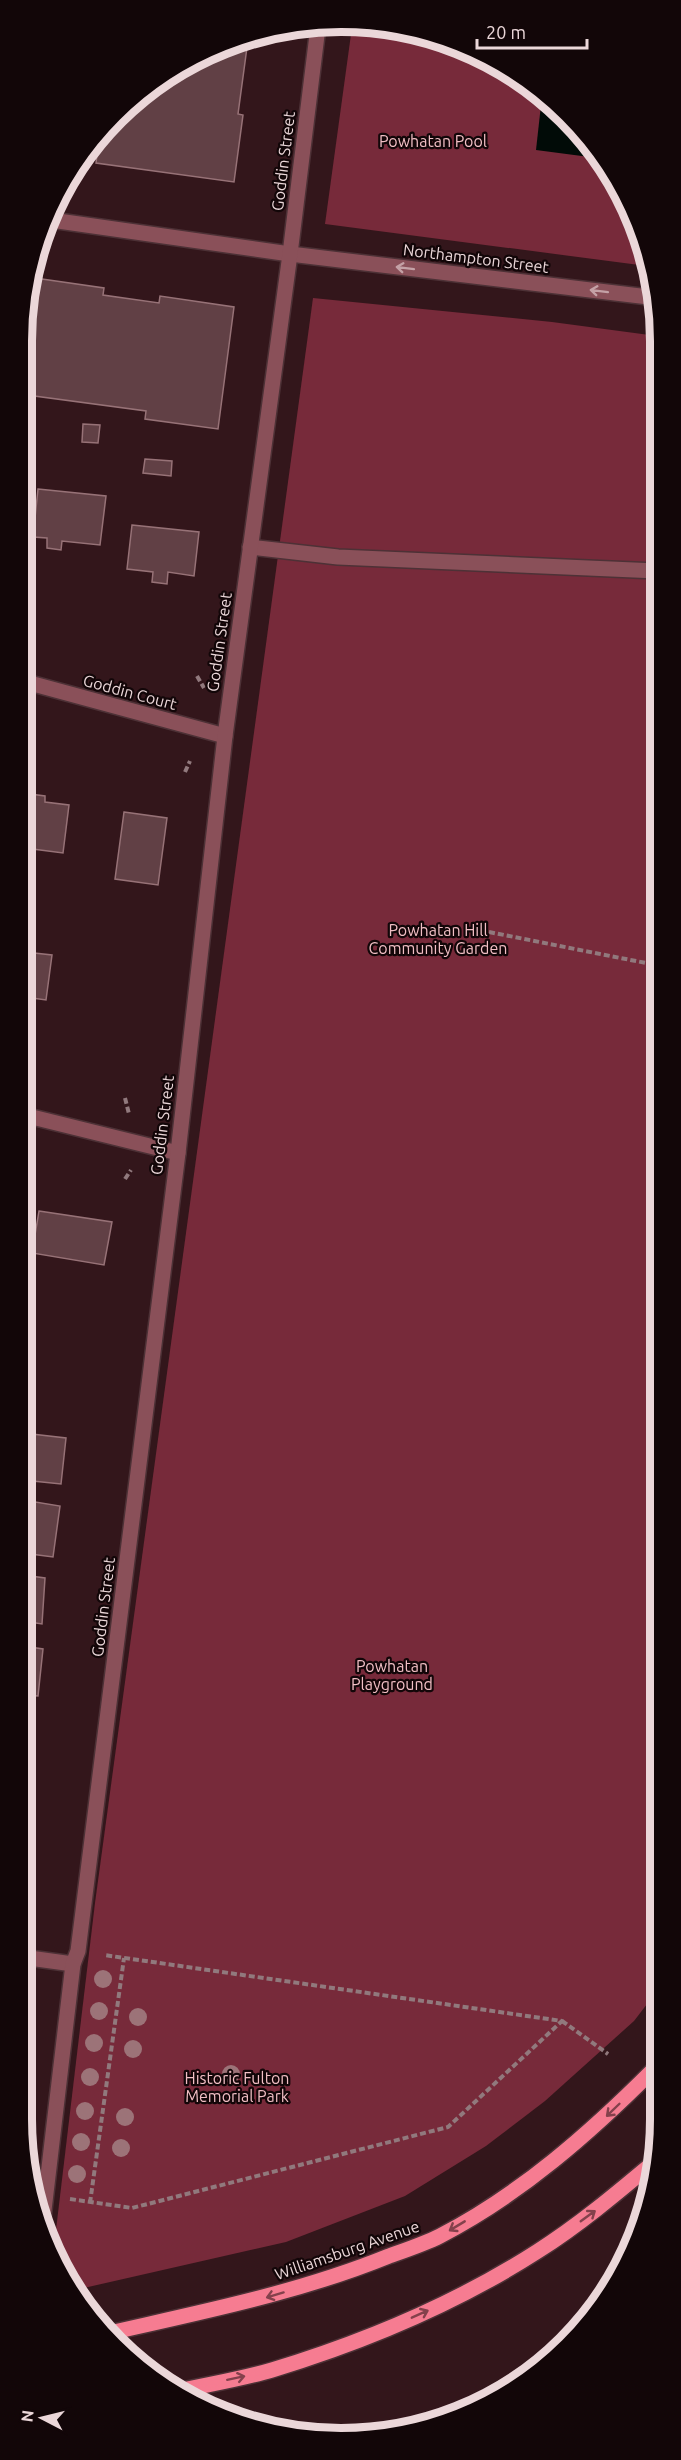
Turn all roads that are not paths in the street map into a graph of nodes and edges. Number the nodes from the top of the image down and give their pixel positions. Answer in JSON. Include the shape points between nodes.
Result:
{"nodes":[{"id":1,"x":317,"y":32,"type":"edge"},
{"id":2,"x":56,"y":221,"type":"edge"},
{"id":3,"x":290,"y":254,"type":"junction"},
{"id":4,"x":647,"y":297,"type":"edge"},
{"id":5,"x":250,"y":547,"type":"junction"},
{"id":6,"x":650,"y":571,"type":"edge"},
{"id":7,"x":32,"y":684,"type":"edge"},
{"id":8,"x":225,"y":736,"type":"junction"},
{"id":9,"x":32,"y":1117,"type":"edge"},
{"id":10,"x":178,"y":1153,"type":"junction"},
{"id":11,"x":32,"y":1957,"type":"edge"},
{"id":12,"x":75,"y":1957,"type":"junction"},
{"id":13,"x":650,"y":2073,"type":"edge"},
{"id":14,"x":644,"y":2179,"type":"edge"},
{"id":15,"x":44,"y":2207,"type":"edge"},
{"id":16,"x":116,"y":2332,"type":"edge"},
{"id":17,"x":189,"y":2389,"type":"edge"}],
"edges":[{"from":1,"to":3,"type":"street","name":"Goddin Street"},
{"from":2,"to":3,"type":"street","name":"Northampton Street"},
{"from":4,"to":3,"type":"street","name":"Northampton Street","one_way":true},
{"from":3,"to":5,"type":"street","name":"Goddin Street"},
{"from":5,"to":6,"type":"street","via":[[338,557]]},
{"from":5,"to":8,"type":"street","name":"Goddin Street"},
{"from":7,"to":8,"type":"street","name":"Goddin Court"},
{"from":8,"to":10,"type":"street","name":"Goddin Street"},
{"from":9,"to":10,"type":"street"},
{"from":10,"to":12,"type":"street","name":"Goddin Street"},
{"from":11,"to":12,"type":"street"},
{"from":12,"to":15,"type":"street","name":"Goddin Street"},
{"from":13,"to":16,"type":"main road","name":"Williamsburg Avenue","one_way":true,"via":[[608,2115],[514,2193],[439,2236],[358,2269],[257,2300]]},
{"from":17,"to":14,"type":"main road","one_way":true,"via":[[271,2370],[364,2338],[452,2299],[538,2251]]}]}
